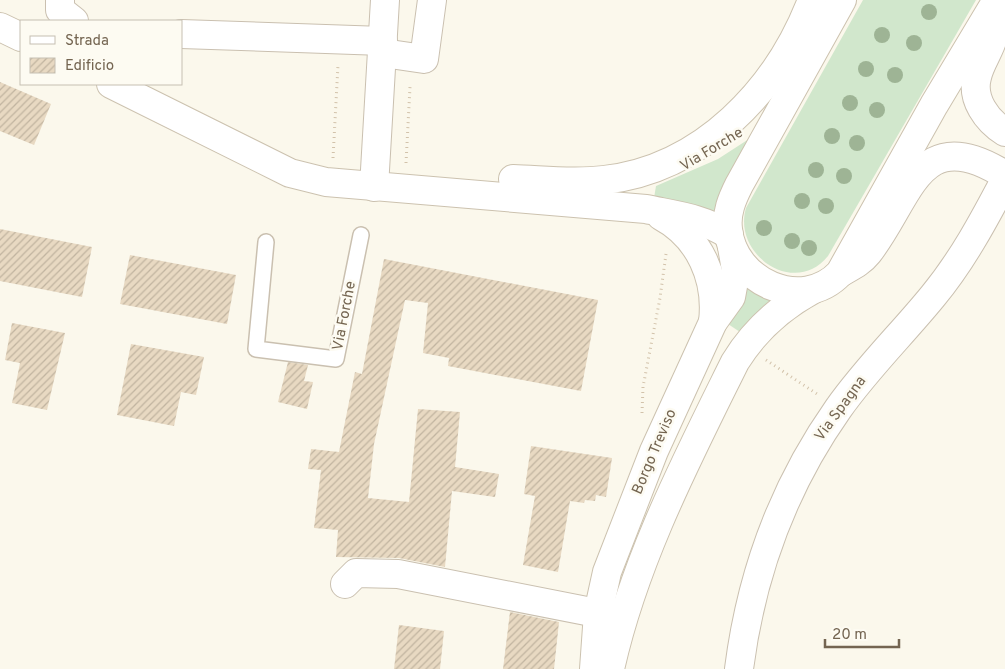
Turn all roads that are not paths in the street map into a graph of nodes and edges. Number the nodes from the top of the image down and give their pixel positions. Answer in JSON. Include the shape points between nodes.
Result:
{"nodes":[{"id":1,"x":60,"y":0,"type":"edge"},
{"id":2,"x":385,"y":0,"type":"edge"},
{"id":3,"x":432,"y":0,"type":"edge"},
{"id":4,"x":812,"y":0,"type":"edge"},
{"id":5,"x":842,"y":0,"type":"edge"},
{"id":6,"x":998,"y":0,"type":"edge"},
{"id":7,"x":73,"y":20,"type":"edge"},
{"id":8,"x":1005,"y":22,"type":"edge"},
{"id":9,"x":0,"y":27,"type":"edge"},
{"id":10,"x":182,"y":34,"type":"edge"},
{"id":11,"x":20,"y":37,"type":"edge"},
{"id":12,"x":0,"y":40,"type":"edge"},
{"id":13,"x":20,"y":46,"type":"edge"},
{"id":14,"x":383,"y":47,"type":"junction"},
{"id":15,"x":990,"y":47,"type":"junction"},
{"id":16,"x":113,"y":85,"type":"edge"},
{"id":17,"x":790,"y":91,"type":"junction"},
{"id":18,"x":1005,"y":132,"type":"edge"},
{"id":19,"x":1005,"y":175,"type":"edge"},
{"id":20,"x":1005,"y":180,"type":"edge"},
{"id":21,"x":374,"y":187,"type":"junction"},
{"id":22,"x":436,"y":193,"type":"junction"},
{"id":23,"x":532,"y":198,"type":"junction"},
{"id":24,"x":646,"y":209,"type":"junction"},
{"id":25,"x":361,"y":235,"type":"dead end"},
{"id":26,"x":730,"y":239,"type":"junction"},
{"id":27,"x":266,"y":242,"type":"dead end"},
{"id":28,"x":840,"y":273,"type":"junction"},
{"id":29,"x":812,"y":290,"type":"junction"},
{"id":30,"x":713,"y":322,"type":"junction"},
{"id":31,"x":345,"y":584,"type":"dead end"},
{"id":32,"x":610,"y":616,"type":"junction"},
{"id":33,"x":594,"y":669,"type":"edge"},
{"id":34,"x":610,"y":669,"type":"edge"},
{"id":35,"x":738,"y":669,"type":"edge"}],
"edges":[{"from":1,"to":7,"type":"street","via":[[60,10]]},
{"from":2,"to":14,"type":"street"},
{"from":3,"to":14,"type":"street","via":[[424,59]]},
{"from":4,"to":22,"type":"street","via":[[792,44],[757,96],[714,136],[677,158],[628,176],[605,180],[568,182],[463,178],[452,181]]},
{"from":5,"to":17,"type":"street","name":"Borgo Treviso"},
{"from":6,"to":15,"type":"street","via":[[996,30]]},
{"from":6,"to":28,"type":"street","via":[[934,105]]},
{"from":8,"to":15,"type":"street"},
{"from":9,"to":11,"type":"street"},
{"from":10,"to":14,"type":"street"},
{"from":12,"to":13,"type":"street"},
{"from":14,"to":21,"type":"street"},
{"from":15,"to":18,"type":"street","via":[[976,79],[976,93],[989,120]]},
{"from":16,"to":21,"type":"street","name":"Via Forche","via":[[290,173],[326,182]]},
{"from":17,"to":23,"type":"street","name":"Via Forche","via":[[740,134],[673,173],[597,191]]},
{"from":17,"to":26,"type":"street","name":"Borgo Treviso","via":[[734,194],[728,216]]},
{"from":19,"to":28,"type":"street","via":[[966,156],[941,157],[928,164],[867,254]]},
{"from":20,"to":35,"type":"street","name":"Via Spagna","via":[[984,220],[944,281],[838,408],[806,459],[767,544],[750,601]]},
{"from":21,"to":22,"type":"street","name":"Via Forche"},
{"from":22,"to":23,"type":"street","name":"Via Forche"},
{"from":23,"to":24,"type":"street","name":"Via Forche"},
{"from":24,"to":26,"type":"street","name":"Via Forche","via":[[696,220],[717,228]]},
{"from":24,"to":30,"type":"street","via":[[681,230],[702,255],[711,282]]},
{"from":25,"to":27,"type":"lane","name":"Via Forche","via":[[336,359],[256,349]]},
{"from":26,"to":29,"type":"street","via":[[740,262],[763,282],[795,292]]},
{"from":26,"to":30,"type":"street","name":"Borgo Treviso","via":[[736,262],[733,292]]},
{"from":28,"to":29,"type":"street","name":"Borgo Treviso","via":[[827,284]]},
{"from":29,"to":32,"type":"street","name":"Borgo Treviso","via":[[761,328],[735,362],[647,548]]},
{"from":30,"to":32,"type":"street","name":"Borgo Treviso","via":[[654,451],[607,572]]},
{"from":31,"to":32,"type":"street","via":[[356,573],[398,574]]},
{"from":32,"to":33,"type":"street","name":"Borgo Treviso"},
{"from":32,"to":34,"type":"street","name":"Borgo Treviso"}]}
